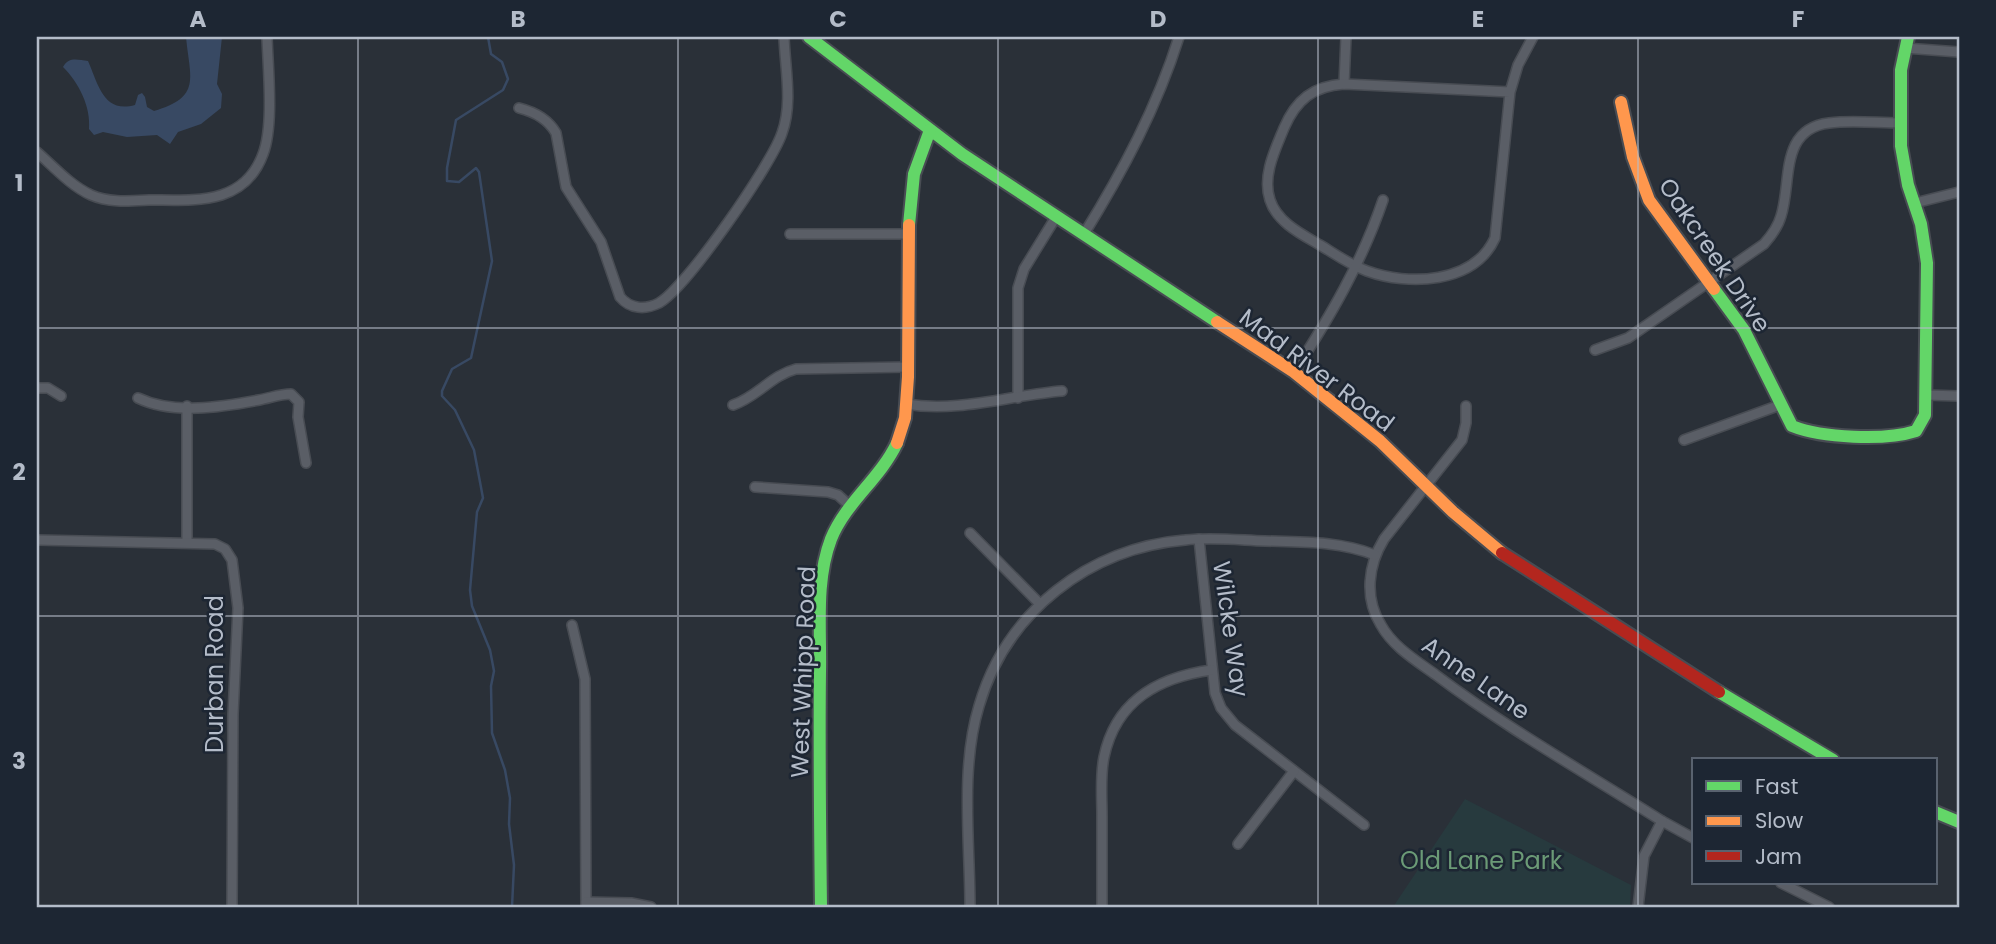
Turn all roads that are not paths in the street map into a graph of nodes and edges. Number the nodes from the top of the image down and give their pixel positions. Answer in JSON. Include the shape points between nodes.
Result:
{"nodes":[{"id":1,"x":267,"y":37,"type":"edge"},
{"id":2,"x":784,"y":37,"type":"edge"},
{"id":3,"x":809,"y":37,"type":"edge"},
{"id":4,"x":1179,"y":37,"type":"edge"},
{"id":5,"x":1346,"y":37,"type":"edge"},
{"id":6,"x":1533,"y":37,"type":"edge"},
{"id":7,"x":1907,"y":42,"type":"edge"},
{"id":8,"x":1959,"y":52,"type":"edge"},
{"id":9,"x":1344,"y":85,"type":"junction"},
{"id":10,"x":1510,"y":92,"type":"junction"},
{"id":11,"x":1621,"y":102,"type":"dead end"},
{"id":12,"x":519,"y":108,"type":"dead end"},
{"id":13,"x":1900,"y":123,"type":"junction"},
{"id":14,"x":930,"y":130,"type":"junction"},
{"id":15,"x":37,"y":152,"type":"edge"},
{"id":16,"x":1959,"y":192,"type":"edge"},
{"id":17,"x":1383,"y":200,"type":"dead end"},
{"id":18,"x":1914,"y":203,"type":"junction"},
{"id":19,"x":1056,"y":217,"type":"junction"},
{"id":20,"x":790,"y":234,"type":"dead end"},
{"id":21,"x":909,"y":234,"type":"junction"},
{"id":22,"x":1084,"y":234,"type":"junction"},
{"id":23,"x":1356,"y":266,"type":"junction"},
{"id":24,"x":1709,"y":282,"type":"junction"},
{"id":25,"x":1595,"y":349,"type":"dead end"},
{"id":26,"x":908,"y":367,"type":"junction"},
{"id":27,"x":1294,"y":372,"type":"junction"},
{"id":28,"x":37,"y":388,"type":"edge"},
{"id":29,"x":1062,"y":391,"type":"dead end"},
{"id":30,"x":1926,"y":395,"type":"junction"},
{"id":31,"x":61,"y":396,"type":"dead end"},
{"id":32,"x":1959,"y":396,"type":"edge"},
{"id":33,"x":138,"y":398,"type":"dead end"},
{"id":34,"x":1018,"y":398,"type":"junction"},
{"id":35,"x":906,"y":404,"type":"junction"},
{"id":36,"x":733,"y":405,"type":"dead end"},
{"id":37,"x":1780,"y":405,"type":"junction"},
{"id":38,"x":187,"y":406,"type":"junction"},
{"id":39,"x":1466,"y":406,"type":"dead end"},
{"id":40,"x":1684,"y":440,"type":"dead end"},
{"id":41,"x":306,"y":463,"type":"dead end"},
{"id":42,"x":1426,"y":485,"type":"junction"},
{"id":43,"x":755,"y":487,"type":"dead end"},
{"id":44,"x":850,"y":506,"type":"junction"},
{"id":45,"x":970,"y":533,"type":"dead end"},
{"id":46,"x":1199,"y":539,"type":"junction"},
{"id":47,"x":37,"y":540,"type":"edge"},
{"id":48,"x":187,"y":542,"type":"junction"},
{"id":49,"x":1375,"y":555,"type":"junction"},
{"id":50,"x":1040,"y":604,"type":"junction"},
{"id":51,"x":572,"y":625,"type":"dead end"},
{"id":52,"x":1212,"y":670,"type":"junction"},
{"id":53,"x":1830,"y":758,"type":"edge"},
{"id":54,"x":1294,"y":771,"type":"junction"},
{"id":55,"x":1937,"y":813,"type":"edge"},
{"id":56,"x":1662,"y":821,"type":"junction"},
{"id":57,"x":1959,"y":822,"type":"edge"},
{"id":58,"x":1364,"y":825,"type":"dead end"},
{"id":59,"x":1692,"y":837,"type":"edge"},
{"id":60,"x":1238,"y":844,"type":"dead end"},
{"id":61,"x":1783,"y":884,"type":"edge"},
{"id":62,"x":586,"y":905,"type":"edge"},
{"id":63,"x":232,"y":907,"type":"edge"},
{"id":64,"x":651,"y":907,"type":"edge"},
{"id":65,"x":821,"y":907,"type":"edge"},
{"id":66,"x":970,"y":907,"type":"edge"},
{"id":67,"x":1102,"y":907,"type":"edge"},
{"id":68,"x":1638,"y":907,"type":"edge"},
{"id":69,"x":1829,"y":907,"type":"edge"}],
"edges":[{"from":1,"to":15,"type":"street","via":[[267,142],[258,166],[233,191],[202,200],[106,200],[79,188]]},
{"from":2,"to":12,"type":"street","via":[[783,132],[756,179],[685,279],[650,307],[635,307],[620,297],[601,242],[566,187],[552,126]]},
{"from":3,"to":14,"type":"street","name":"Mad River Road"},
{"from":4,"to":22,"type":"street","via":[[1131,154]]},
{"from":5,"to":9,"type":"street"},
{"from":6,"to":10,"type":"street"},
{"from":7,"to":8,"type":"street"},
{"from":7,"to":13,"type":"street","via":[[1901,70]]},
{"from":9,"to":10,"type":"street"},
{"from":9,"to":23,"type":"street","via":[[1325,86],[1302,98],[1280,138],[1267,186],[1272,207],[1281,219]]},
{"from":10,"to":23,"type":"street","via":[[1497,229],[1484,256],[1460,271],[1420,279],[1385,276]]},
{"from":11,"to":24,"type":"street","name":"Oakcreek Drive","via":[[1643,189]]},
{"from":13,"to":18,"type":"street"},
{"from":13,"to":24,"type":"street","via":[[1828,123],[1801,136],[1791,153],[1782,214],[1772,235]]},
{"from":14,"to":19,"type":"street","name":"Mad River Road"},
{"from":14,"to":21,"type":"street","name":"West Whipp Road","via":[[916,164]]},
{"from":16,"to":18,"type":"street"},
{"from":17,"to":23,"type":"street"},
{"from":18,"to":30,"type":"street","via":[[1927,263]]},
{"from":19,"to":22,"type":"street","name":"Mad River Road"},
{"from":19,"to":34,"type":"street","via":[[1024,269],[1018,288]]},
{"from":20,"to":21,"type":"street"},
{"from":21,"to":26,"type":"street","name":"West Whipp Road"},
{"from":22,"to":27,"type":"street","name":"Mad River Road"},
{"from":23,"to":27,"type":"street"},
{"from":24,"to":25,"type":"street","via":[[1628,338]]},
{"from":24,"to":37,"type":"street","name":"Oakcreek Drive","via":[[1744,330]]},
{"from":26,"to":35,"type":"street","name":"West Whipp Road"},
{"from":26,"to":36,"type":"street","via":[[796,369]]},
{"from":27,"to":42,"type":"street","name":"Mad River Road","via":[[1380,441]]},
{"from":28,"to":31,"type":"street"},
{"from":29,"to":34,"type":"street"},
{"from":30,"to":32,"type":"street"},
{"from":30,"to":37,"type":"street","name":"Oakcreek Drive","via":[[1919,428],[1896,437],[1803,433],[1792,426]]},
{"from":33,"to":38,"type":"street","via":[[158,405]]},
{"from":34,"to":35,"type":"street","via":[[976,404]]},
{"from":35,"to":44,"type":"street","name":"West Whipp Road","via":[[891,457]]},
{"from":37,"to":40,"type":"street"},
{"from":38,"to":41,"type":"street","via":[[291,394],[299,401]]},
{"from":38,"to":48,"type":"street"},
{"from":39,"to":42,"type":"street","name":"Anne Lane","via":[[1462,440]]},
{"from":42,"to":49,"type":"street","name":"Anne Lane"},
{"from":42,"to":53,"type":"street","name":"Mad River Road","via":[[1480,536],[1531,574]]},
{"from":43,"to":44,"type":"street","via":[[828,492]]},
{"from":44,"to":65,"type":"street","name":"West Whipp Road","via":[[830,544],[822,597]]},
{"from":45,"to":50,"type":"street"},
{"from":46,"to":49,"type":"street","via":[[1327,543]]},
{"from":46,"to":50,"type":"street","via":[[1121,553],[1084,570]]},
{"from":46,"to":52,"type":"street","name":"Wilcke Way"},
{"from":47,"to":48,"type":"street","name":"Durban Road"},
{"from":48,"to":63,"type":"street","name":"Durban Road","via":[[221,545],[229,553],[238,608]]},
{"from":49,"to":56,"type":"street","name":"Anne Lane","via":[[1370,582],[1374,610],[1382,627],[1404,651],[1495,717]]},
{"from":50,"to":66,"type":"street","via":[[997,661],[975,719],[969,770]]},
{"from":51,"to":62,"type":"street","via":[[585,680]]},
{"from":52,"to":54,"type":"street","name":"Wilcke Way","via":[[1217,699],[1226,716]]},
{"from":52,"to":67,"type":"street","via":[[1176,676],[1155,686],[1133,703],[1113,731],[1102,772]]},
{"from":54,"to":58,"type":"street","name":"Wilcke Way"},
{"from":54,"to":60,"type":"street"},
{"from":55,"to":57,"type":"street"},
{"from":56,"to":59,"type":"street","name":"Anne Lane"},
{"from":56,"to":68,"type":"street","via":[[1644,856]]},
{"from":61,"to":69,"type":"street"},
{"from":62,"to":64,"type":"street"}]}
